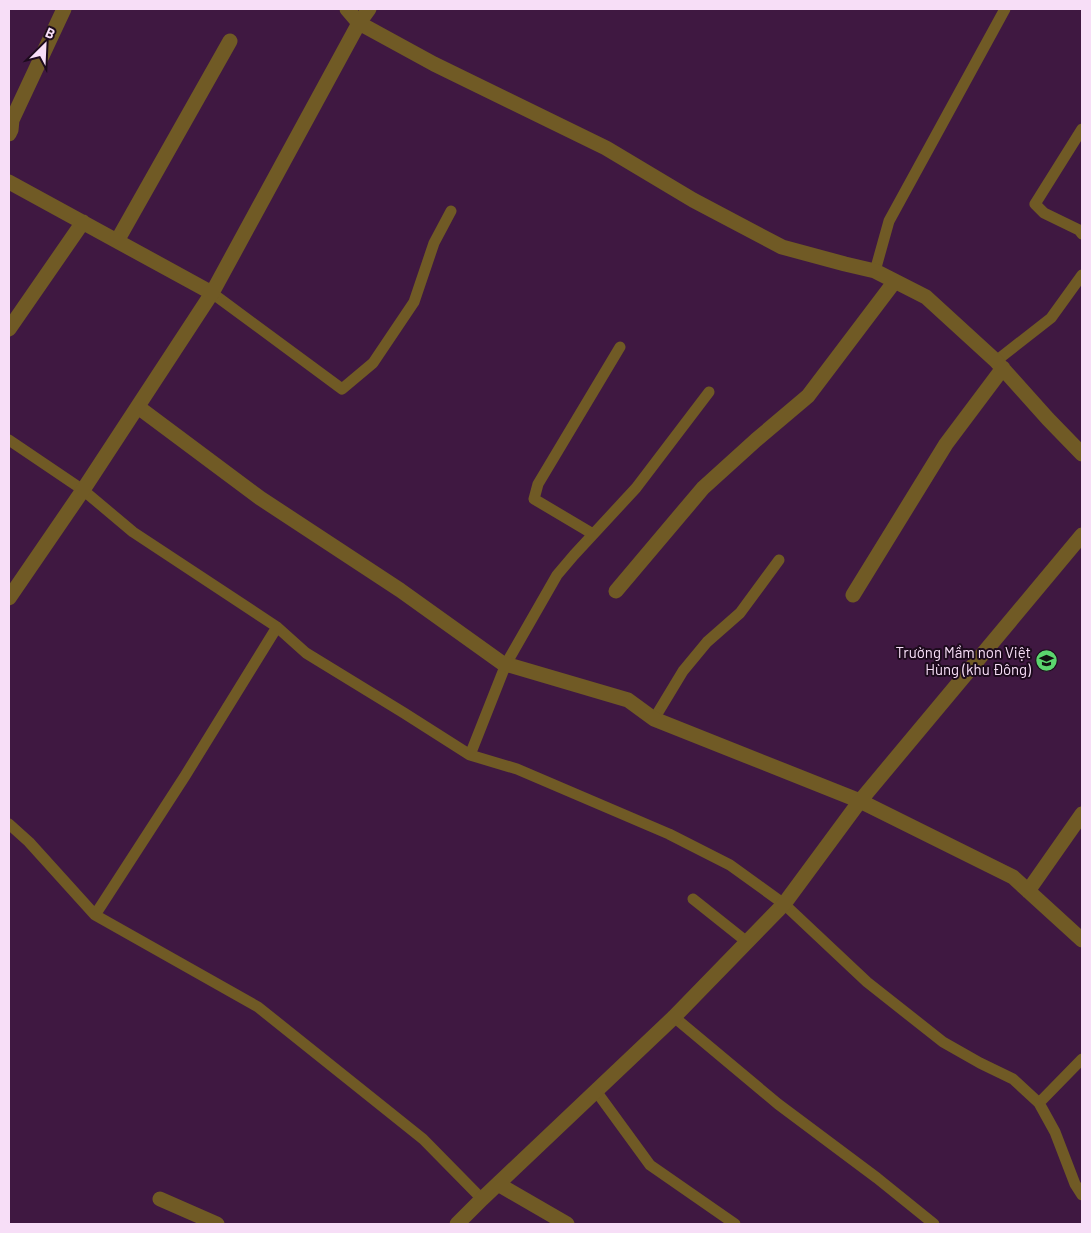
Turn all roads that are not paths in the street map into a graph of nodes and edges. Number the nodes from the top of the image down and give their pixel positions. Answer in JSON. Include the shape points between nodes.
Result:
{"nodes":[{"id":1,"x":64,"y":9,"type":"edge"},
{"id":2,"x":346,"y":9,"type":"edge"},
{"id":3,"x":369,"y":9,"type":"edge"},
{"id":4,"x":1005,"y":9,"type":"edge"},
{"id":5,"x":359,"y":23,"type":"junction"},
{"id":6,"x":230,"y":41,"type":"dead end"},
{"id":7,"x":1082,"y":129,"type":"edge"},
{"id":8,"x":9,"y":134,"type":"edge"},
{"id":9,"x":9,"y":182,"type":"edge"},
{"id":10,"x":451,"y":211,"type":"dead end"},
{"id":11,"x":83,"y":222,"type":"junction"},
{"id":12,"x":1082,"y":234,"type":"edge"},
{"id":13,"x":117,"y":241,"type":"junction"},
{"id":14,"x":875,"y":270,"type":"junction"},
{"id":15,"x":1082,"y":275,"type":"edge"},
{"id":16,"x":895,"y":281,"type":"junction"},
{"id":17,"x":212,"y":293,"type":"junction"},
{"id":18,"x":9,"y":329,"type":"edge"},
{"id":19,"x":620,"y":347,"type":"dead end"},
{"id":20,"x":999,"y":364,"type":"junction"},
{"id":21,"x":709,"y":392,"type":"dead end"},
{"id":22,"x":138,"y":407,"type":"junction"},
{"id":23,"x":9,"y":440,"type":"edge"},
{"id":24,"x":1082,"y":454,"type":"edge"},
{"id":25,"x":83,"y":490,"type":"junction"},
{"id":26,"x":593,"y":534,"type":"junction"},
{"id":27,"x":1082,"y":534,"type":"edge"},
{"id":28,"x":779,"y":560,"type":"dead end"},
{"id":29,"x":616,"y":591,"type":"dead end"},
{"id":30,"x":853,"y":595,"type":"dead end"},
{"id":31,"x":9,"y":598,"type":"edge"},
{"id":32,"x":277,"y":627,"type":"junction"},
{"id":33,"x":506,"y":664,"type":"junction"},
{"id":34,"x":654,"y":719,"type":"junction"},
{"id":35,"x":470,"y":755,"type":"junction"},
{"id":36,"x":860,"y":802,"type":"junction"},
{"id":37,"x":1082,"y":814,"type":"edge"},
{"id":38,"x":9,"y":824,"type":"edge"},
{"id":39,"x":1028,"y":890,"type":"junction"},
{"id":40,"x":693,"y":899,"type":"dead end"},
{"id":41,"x":784,"y":904,"type":"junction"},
{"id":42,"x":95,"y":916,"type":"junction"},
{"id":43,"x":1082,"y":940,"type":"edge"},
{"id":44,"x":747,"y":942,"type":"junction"},
{"id":45,"x":674,"y":1016,"type":"junction"},
{"id":46,"x":1082,"y":1059,"type":"edge"},
{"id":47,"x":596,"y":1092,"type":"junction"},
{"id":48,"x":1039,"y":1102,"type":"junction"},
{"id":49,"x":498,"y":1184,"type":"junction"},
{"id":50,"x":1082,"y":1195,"type":"edge"},
{"id":51,"x":160,"y":1199,"type":"dead end"},
{"id":52,"x":482,"y":1199,"type":"junction"},
{"id":53,"x":217,"y":1224,"type":"edge"},
{"id":54,"x":457,"y":1224,"type":"edge"},
{"id":55,"x":567,"y":1224,"type":"edge"},
{"id":56,"x":736,"y":1224,"type":"edge"},
{"id":57,"x":934,"y":1224,"type":"edge"}],
"edges":[{"from":1,"to":8,"type":"street","via":[[12,120]]},
{"from":2,"to":5,"type":"street"},
{"from":3,"to":5,"type":"street"},
{"from":4,"to":14,"type":"lane","via":[[889,221]]},
{"from":5,"to":14,"type":"street","via":[[434,64],[606,148],[693,200],[782,247]]},
{"from":5,"to":17,"type":"street"},
{"from":6,"to":13,"type":"street"},
{"from":7,"to":12,"type":"lane","via":[[1035,204],[1044,213]]},
{"from":9,"to":11,"type":"street"},
{"from":10,"to":17,"type":"lane","via":[[434,243],[414,302],[373,364],[342,389]]},
{"from":11,"to":13,"type":"street"},
{"from":11,"to":18,"type":"street"},
{"from":13,"to":17,"type":"street"},
{"from":14,"to":16,"type":"street"},
{"from":15,"to":20,"type":"lane","via":[[1051,318]]},
{"from":16,"to":20,"type":"street","via":[[926,297]]},
{"from":16,"to":29,"type":"street","via":[[808,396],[703,488]]},
{"from":17,"to":22,"type":"street"},
{"from":19,"to":26,"type":"lane","via":[[538,484],[534,500]]},
{"from":20,"to":24,"type":"street"},
{"from":20,"to":30,"type":"street"},
{"from":21,"to":26,"type":"lane","via":[[636,488]]},
{"from":22,"to":25,"type":"street"},
{"from":22,"to":33,"type":"street","via":[[260,498]]},
{"from":23,"to":25,"type":"lane"},
{"from":25,"to":31,"type":"street"},
{"from":25,"to":32,"type":"lane","via":[[133,532]]},
{"from":26,"to":33,"type":"lane","via":[[557,575]]},
{"from":27,"to":36,"type":"street"},
{"from":28,"to":34,"type":"lane","via":[[740,613],[707,642],[683,671]]},
{"from":32,"to":35,"type":"lane","via":[[306,653]]},
{"from":32,"to":42,"type":"lane"},
{"from":33,"to":34,"type":"street","via":[[628,700]]},
{"from":33,"to":35,"type":"lane"},
{"from":34,"to":36,"type":"street"},
{"from":35,"to":41,"type":"lane","via":[[517,769],[669,834],[730,865]]},
{"from":36,"to":39,"type":"street","via":[[1013,877]]},
{"from":36,"to":41,"type":"street"},
{"from":37,"to":39,"type":"street"},
{"from":38,"to":42,"type":"lane"},
{"from":39,"to":43,"type":"street"},
{"from":40,"to":44,"type":"lane"},
{"from":41,"to":44,"type":"street"},
{"from":41,"to":48,"type":"lane","via":[[867,982],[943,1042],[1013,1079]]},
{"from":42,"to":52,"type":"lane","via":[[258,1007],[423,1139]]},
{"from":44,"to":45,"type":"street"},
{"from":45,"to":47,"type":"street"},
{"from":45,"to":57,"type":"lane","via":[[778,1104]]},
{"from":46,"to":48,"type":"lane"},
{"from":47,"to":49,"type":"street"},
{"from":47,"to":56,"type":"lane","via":[[650,1165]]},
{"from":48,"to":50,"type":"lane","via":[[1055,1132],[1074,1184]]},
{"from":49,"to":52,"type":"street"},
{"from":49,"to":55,"type":"street"},
{"from":51,"to":53,"type":"street"},
{"from":52,"to":54,"type":"street"}]}
